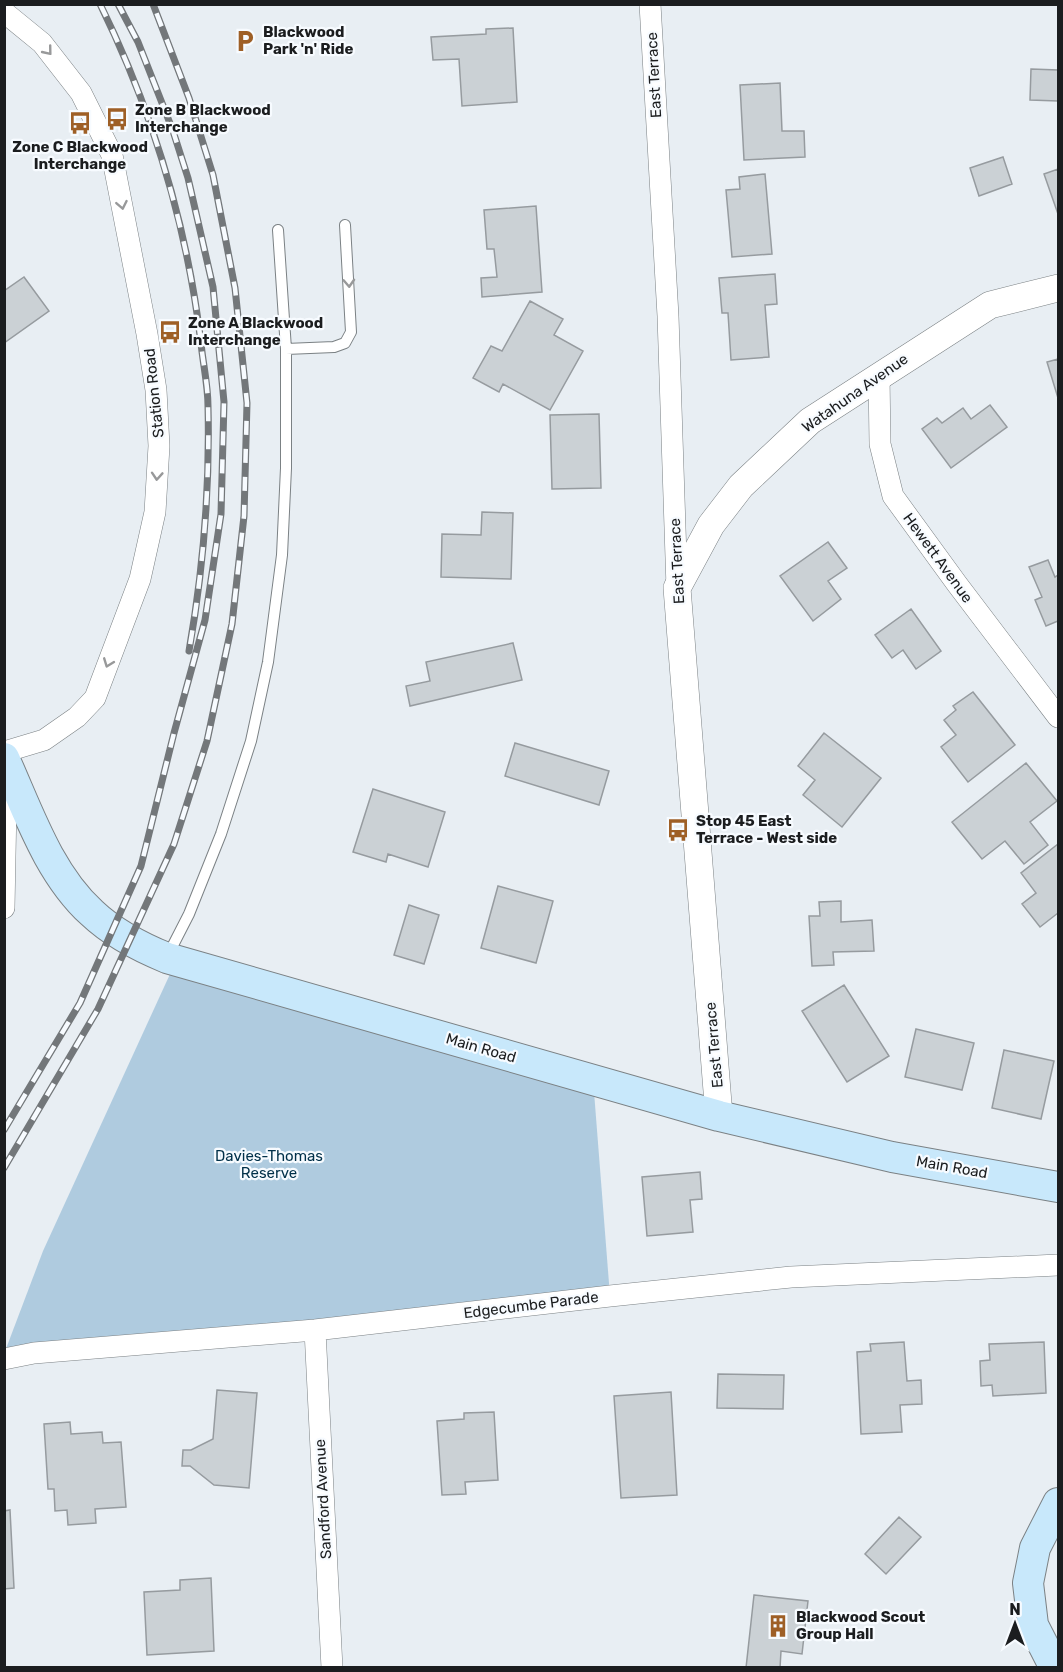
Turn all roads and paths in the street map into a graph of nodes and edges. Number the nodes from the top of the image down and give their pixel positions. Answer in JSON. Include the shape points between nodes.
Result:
{"nodes":[{"id":1,"x":650,"y":4,"type":"edge"},
{"id":2,"x":4,"y":12,"type":"edge"},
{"id":3,"x":345,"y":225,"type":"dead end"},
{"id":4,"x":278,"y":230,"type":"dead end"},
{"id":5,"x":1059,"y":288,"type":"edge"},
{"id":6,"x":286,"y":349,"type":"junction"},
{"id":7,"x":879,"y":375,"type":"junction"},
{"id":8,"x":677,"y":588,"type":"junction"},
{"id":9,"x":1059,"y":717,"type":"edge"},
{"id":10,"x":4,"y":752,"type":"edge"},
{"id":11,"x":4,"y":758,"type":"edge"},
{"id":12,"x":4,"y":781,"type":"edge"},
{"id":13,"x":4,"y":908,"type":"edge"},
{"id":14,"x":167,"y":958,"type":"junction"},
{"id":15,"x":719,"y":1116,"type":"junction"},
{"id":16,"x":1059,"y":1187,"type":"edge"},
{"id":17,"x":1059,"y":1265,"type":"edge"},
{"id":18,"x":315,"y":1330,"type":"junction"},
{"id":19,"x":4,"y":1359,"type":"edge"},
{"id":20,"x":1059,"y":1503,"type":"edge"},
{"id":21,"x":332,"y":1668,"type":"edge"},
{"id":22,"x":1055,"y":1668,"type":"edge"}],
"edges":[{"from":1,"to":8,"type":"street","name":"East Terrace","via":[[668,316]]},
{"from":2,"to":10,"type":"street","name":"Station Road","one_way":true,"via":[[42,43],[81,93],[112,155],[147,334],[159,446],[155,512],[140,579],[95,698],[77,717],[44,740]]},
{"from":3,"to":6,"type":"lane","one_way":true,"via":[[351,332],[345,343],[334,347]]},
{"from":4,"to":6,"type":"lane"},
{"from":5,"to":7,"type":"street","name":"Watahuna Avenue","via":[[990,305]]},
{"from":6,"to":14,"type":"lane","via":[[282,555],[268,662],[250,741],[221,834]]},
{"from":7,"to":8,"type":"street","name":"Watahuna Avenue","via":[[810,421],[741,486],[711,525]]},
{"from":7,"to":9,"type":"street","name":"Hewett Avenue","via":[[880,444],[893,496]]},
{"from":8,"to":15,"type":"street","name":"East Terrace"},
{"from":11,"to":14,"type":"main road","name":"Main Road","via":[[48,856],[76,897],[93,915],[131,941]]},
{"from":12,"to":13,"type":"street"},
{"from":14,"to":15,"type":"main road","name":"Main Road"},
{"from":15,"to":16,"type":"main road","name":"Main Road","via":[[892,1157]]},
{"from":17,"to":18,"type":"street","name":"Edgecumbe Parade","via":[[791,1277]]},
{"from":18,"to":19,"type":"street","name":"Edgecumbe Parade","via":[[34,1353]]},
{"from":18,"to":21,"type":"street","name":"Sandford Avenue"},
{"from":20,"to":22,"type":"main road","via":[[1035,1548],[1028,1583],[1033,1625]]}]}
